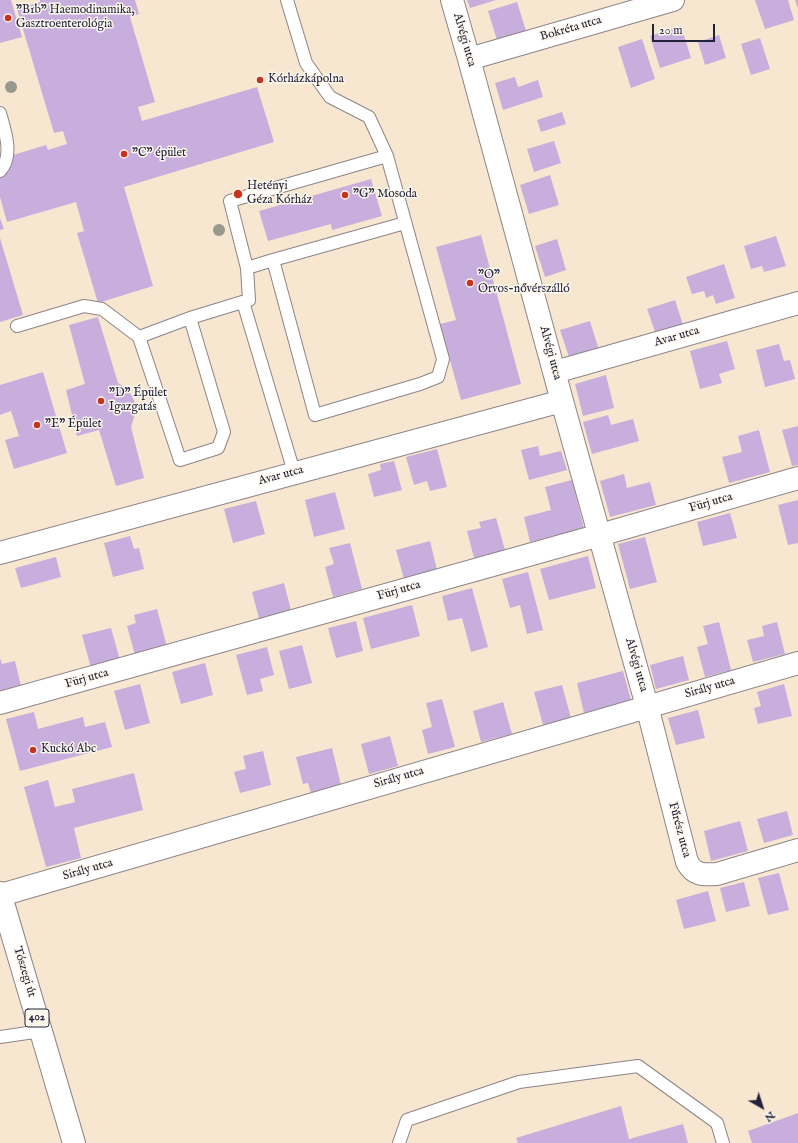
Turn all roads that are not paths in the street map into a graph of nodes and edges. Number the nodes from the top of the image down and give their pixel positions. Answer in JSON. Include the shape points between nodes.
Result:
{"nodes":[{"id":1,"x":288,"y":0,"type":"edge"},
{"id":2,"x":452,"y":0,"type":"edge"},
{"id":3,"x":673,"y":0,"type":"edge"},
{"id":4,"x":469,"y":58,"type":"junction"},
{"id":5,"x":0,"y":113,"type":"edge"},
{"id":6,"x":387,"y":156,"type":"junction"},
{"id":7,"x":0,"y":171,"type":"edge"},
{"id":8,"x":405,"y":223,"type":"junction"},
{"id":9,"x":273,"y":260,"type":"junction"},
{"id":10,"x":247,"y":268,"type":"junction"},
{"id":11,"x":243,"y":302,"type":"junction"},
{"id":12,"x":798,"y":303,"type":"edge"},
{"id":13,"x":190,"y":318,"type":"junction"},
{"id":14,"x":17,"y":326,"type":"dead end"},
{"id":15,"x":139,"y":337,"type":"junction"},
{"id":16,"x":555,"y":372,"type":"junction"},
{"id":17,"x":562,"y":401,"type":"junction"},
{"id":18,"x":294,"y":472,"type":"junction"},
{"id":19,"x":798,"y":478,"type":"edge"},
{"id":20,"x":600,"y":535,"type":"junction"},
{"id":21,"x":0,"y":553,"type":"edge"},
{"id":22,"x":798,"y":663,"type":"edge"},
{"id":23,"x":0,"y":703,"type":"edge"},
{"id":24,"x":647,"y":706,"type":"junction"},
{"id":25,"x":798,"y":850,"type":"edge"},
{"id":26,"x":0,"y":894,"type":"edge"},
{"id":27,"x":41,"y":1030,"type":"junction"},
{"id":28,"x":0,"y":1037,"type":"edge"},
{"id":29,"x":74,"y":1143,"type":"edge"},
{"id":30,"x":399,"y":1143,"type":"edge"},
{"id":31,"x":723,"y":1143,"type":"edge"}],
"edges":[{"from":1,"to":6,"type":"lane","via":[[306,63],[330,97],[369,117]]},
{"from":2,"to":4,"type":"street","name":"Alvégi utca"},
{"from":3,"to":4,"type":"street","name":"Bokréta utca"},
{"from":4,"to":16,"type":"street","name":"Alvégi utca"},
{"from":5,"to":7,"type":"lane","via":[[8,152],[4,167]]},
{"from":6,"to":8,"type":"lane"},
{"from":6,"to":10,"type":"lane","via":[[230,200]]},
{"from":8,"to":9,"type":"lane"},
{"from":8,"to":9,"type":"lane","via":[[443,359],[438,377],[315,415]]},
{"from":9,"to":10,"type":"lane"},
{"from":10,"to":11,"type":"lane","via":[[249,300]]},
{"from":11,"to":13,"type":"lane"},
{"from":11,"to":18,"type":"lane"},
{"from":12,"to":16,"type":"street","name":"Avar utca"},
{"from":13,"to":15,"type":"lane"},
{"from":13,"to":15,"type":"lane","via":[[224,432],[218,448],[180,460]]},
{"from":14,"to":15,"type":"lane","via":[[84,306],[102,309]]},
{"from":16,"to":17,"type":"street","name":"Alvégi utca"},
{"from":17,"to":18,"type":"street","name":"Avar utca"},
{"from":17,"to":20,"type":"street","name":"Alvégi utca"},
{"from":18,"to":21,"type":"street","name":"Avar utca"},
{"from":19,"to":20,"type":"street","name":"Fürj utca"},
{"from":20,"to":23,"type":"street","name":"Fürj utca"},
{"from":20,"to":24,"type":"street","name":"Alvégi utca"},
{"from":22,"to":24,"type":"street","name":"Sirály utca"},
{"from":24,"to":25,"type":"street","name":"Fűrész utca","via":[[691,870],[703,875],[716,874]]},
{"from":24,"to":26,"type":"street","name":"Sirály utca"},
{"from":26,"to":27,"type":"street","name":"Tószegi út","number":"402"},
{"from":27,"to":28,"type":"lane"},
{"from":27,"to":29,"type":"street","name":"Tószegi út","number":"402"},
{"from":30,"to":31,"type":"lane","via":[[407,1120],[519,1082],[638,1066],[717,1123]]}]}
